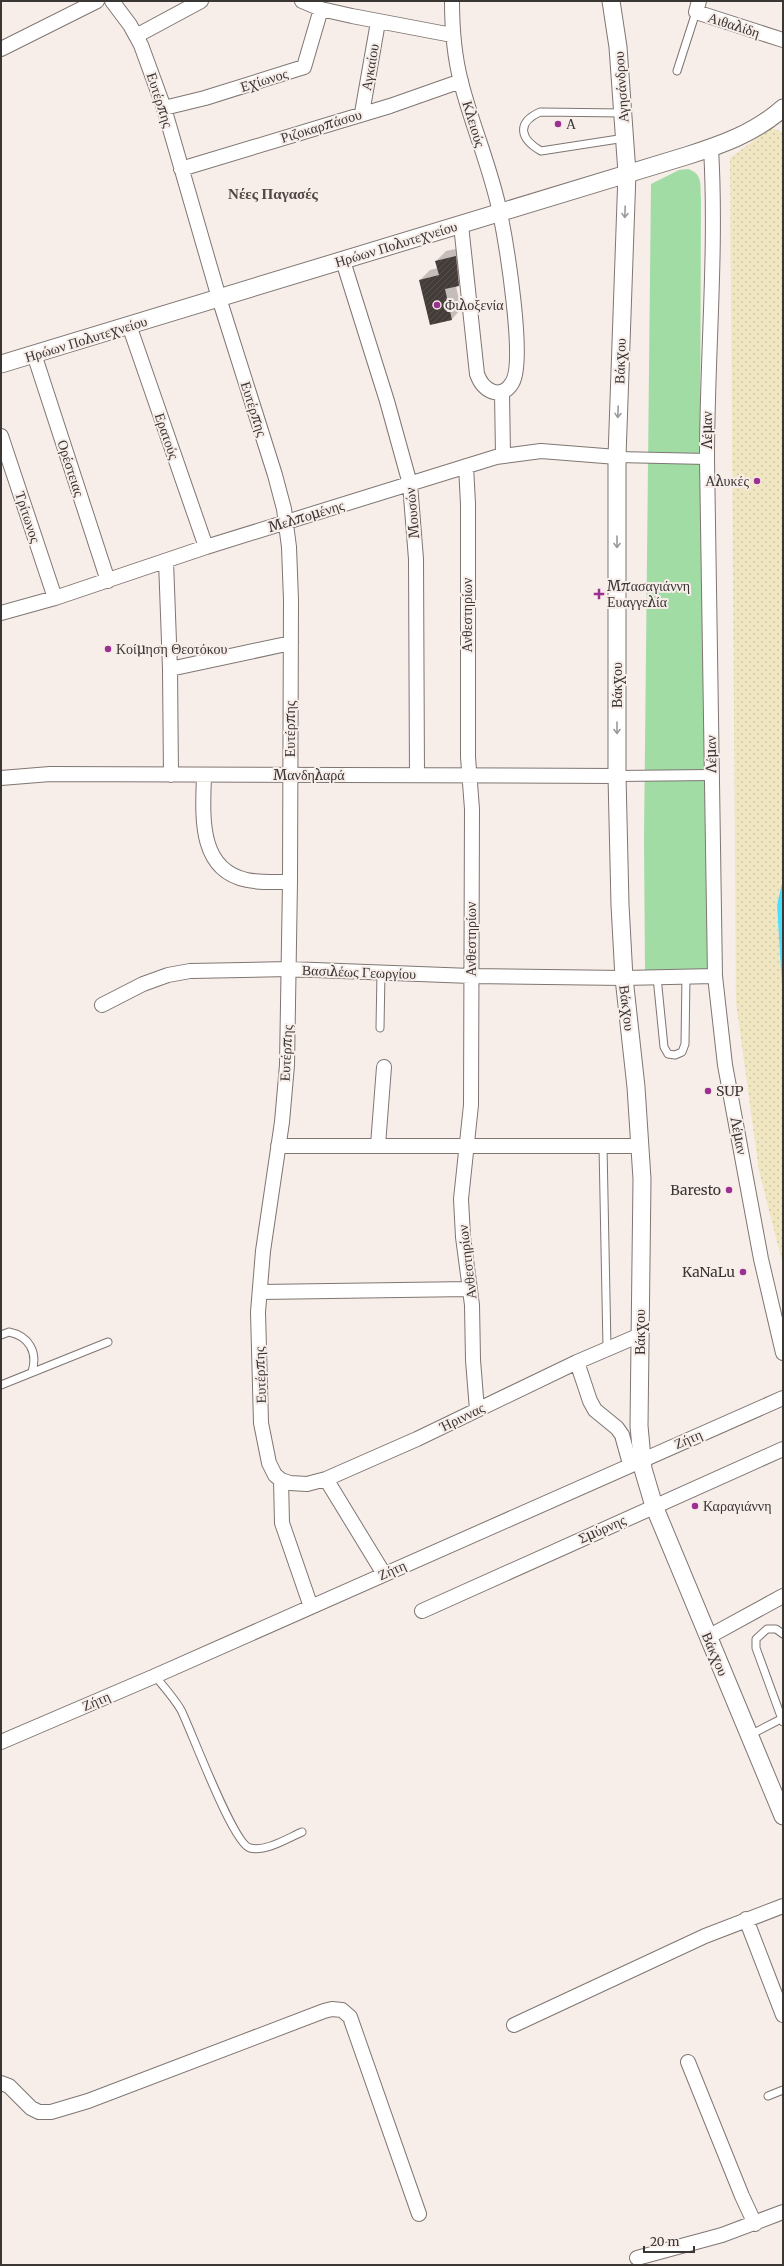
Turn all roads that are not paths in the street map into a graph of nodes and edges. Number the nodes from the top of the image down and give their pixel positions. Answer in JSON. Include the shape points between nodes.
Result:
{"nodes":[{"id":1,"x":97,"y":1,"type":"edge"},
{"id":2,"x":112,"y":1,"type":"edge"},
{"id":3,"x":201,"y":1,"type":"edge"},
{"id":4,"x":302,"y":1,"type":"edge"},
{"id":5,"x":452,"y":1,"type":"edge"},
{"id":6,"x":611,"y":1,"type":"edge"},
{"id":7,"x":697,"y":7,"type":"edge"},
{"id":8,"x":321,"y":9,"type":"junction"},
{"id":9,"x":378,"y":22,"type":"junction"},
{"id":10,"x":452,"y":35,"type":"junction"},
{"id":11,"x":136,"y":36,"type":"junction"},
{"id":12,"x":783,"y":40,"type":"edge"},
{"id":13,"x":1,"y":50,"type":"edge"},
{"id":14,"x":678,"y":71,"type":"dead end"},
{"id":15,"x":461,"y":81,"type":"junction"},
{"id":16,"x":164,"y":108,"type":"junction"},
{"id":17,"x":783,"y":108,"type":"edge"},
{"id":18,"x":362,"y":113,"type":"junction"},
{"id":19,"x":623,"y":113,"type":"junction"},
{"id":20,"x":625,"y":138,"type":"junction"},
{"id":21,"x":711,"y":148,"type":"junction"},
{"id":22,"x":181,"y":169,"type":"junction"},
{"id":23,"x":627,"y":173,"type":"junction"},
{"id":24,"x":500,"y":212,"type":"junction"},
{"id":25,"x":461,"y":225,"type":"junction"},
{"id":26,"x":343,"y":261,"type":"junction"},
{"id":27,"x":219,"y":298,"type":"junction"},
{"id":28,"x":129,"y":326,"type":"junction"},
{"id":29,"x":34,"y":354,"type":"junction"},
{"id":30,"x":1,"y":364,"type":"edge"},
{"id":31,"x":502,"y":393,"type":"junction"},
{"id":32,"x":1,"y":436,"type":"edge"},
{"id":33,"x":503,"y":455,"type":"junction"},
{"id":34,"x":617,"y":457,"type":"junction"},
{"id":35,"x":707,"y":459,"type":"junction"},
{"id":36,"x":466,"y":466,"type":"junction"},
{"id":37,"x":410,"y":484,"type":"junction"},
{"id":38,"x":286,"y":522,"type":"junction"},
{"id":39,"x":206,"y":547,"type":"junction"},
{"id":40,"x":166,"y":561,"type":"junction"},
{"id":41,"x":108,"y":581,"type":"junction"},
{"id":42,"x":55,"y":598,"type":"junction"},
{"id":43,"x":1,"y":612,"type":"edge"},
{"id":44,"x":291,"y":643,"type":"junction"},
{"id":45,"x":170,"y":669,"type":"junction"},
{"id":46,"x":171,"y":775,"type":"junction"},
{"id":47,"x":204,"y":775,"type":"junction"},
{"id":48,"x":290,"y":775,"type":"junction"},
{"id":49,"x":417,"y":775,"type":"junction"},
{"id":50,"x":469,"y":775,"type":"junction"},
{"id":51,"x":712,"y":775,"type":"junction"},
{"id":52,"x":2,"y":776,"type":"edge"},
{"id":53,"x":617,"y":776,"type":"junction"},
{"id":54,"x":290,"y":882,"type":"junction"},
{"id":55,"x":289,"y":969,"type":"junction"},
{"id":56,"x":381,"y":973,"type":"junction"},
{"id":57,"x":471,"y":976,"type":"junction"},
{"id":58,"x":686,"y":976,"type":"junction"},
{"id":59,"x":714,"y":976,"type":"junction"},
{"id":60,"x":657,"y":977,"type":"junction"},
{"id":61,"x":624,"y":978,"type":"junction"},
{"id":62,"x":102,"y":1005,"type":"dead end"},
{"id":63,"x":380,"y":1028,"type":"dead end"},
{"id":64,"x":384,"y":1067,"type":"dead end"},
{"id":65,"x":378,"y":1145,"type":"junction"},
{"id":66,"x":278,"y":1146,"type":"junction"},
{"id":67,"x":466,"y":1146,"type":"junction"},
{"id":68,"x":603,"y":1146,"type":"junction"},
{"id":69,"x":640,"y":1146,"type":"junction"},
{"id":70,"x":470,"y":1289,"type":"junction"},
{"id":71,"x":260,"y":1292,"type":"junction"},
{"id":72,"x":1,"y":1335,"type":"edge"},
{"id":73,"x":640,"y":1335,"type":"junction"},
{"id":74,"x":108,"y":1342,"type":"dead end"},
{"id":75,"x":607,"y":1348,"type":"junction"},
{"id":76,"x":783,"y":1353,"type":"edge"},
{"id":77,"x":576,"y":1362,"type":"junction"},
{"id":78,"x":32,"y":1372,"type":"junction"},
{"id":79,"x":1,"y":1385,"type":"edge"},
{"id":80,"x":783,"y":1398,"type":"edge"},
{"id":81,"x":477,"y":1410,"type":"junction"},
{"id":82,"x":783,"y":1449,"type":"edge"},
{"id":83,"x":636,"y":1461,"type":"junction"},
{"id":84,"x":326,"y":1479,"type":"junction"},
{"id":85,"x":281,"y":1480,"type":"junction"},
{"id":86,"x":654,"y":1506,"type":"junction"},
{"id":87,"x":384,"y":1574,"type":"junction"},
{"id":88,"x":783,"y":1596,"type":"edge"},
{"id":89,"x":311,"y":1607,"type":"junction"},
{"id":90,"x":422,"y":1611,"type":"dead end"},
{"id":91,"x":783,"y":1634,"type":"edge"},
{"id":92,"x":708,"y":1637,"type":"junction"},
{"id":93,"x":155,"y":1676,"type":"junction"},
{"id":94,"x":782,"y":1720,"type":"edge"},
{"id":95,"x":750,"y":1735,"type":"junction"},
{"id":96,"x":1,"y":1742,"type":"edge"},
{"id":97,"x":783,"y":1816,"type":"edge"},
{"id":98,"x":302,"y":1832,"type":"dead end"},
{"id":99,"x":783,"y":1906,"type":"edge"},
{"id":100,"x":746,"y":1919,"type":"junction"},
{"id":101,"x":783,"y":2015,"type":"edge"},
{"id":102,"x":514,"y":2025,"type":"dead end"},
{"id":103,"x":688,"y":2062,"type":"dead end"},
{"id":104,"x":1,"y":2083,"type":"edge"},
{"id":105,"x":783,"y":2090,"type":"edge"},
{"id":106,"x":768,"y":2096,"type":"dead end"},
{"id":107,"x":783,"y":2211,"type":"edge"},
{"id":108,"x":419,"y":2214,"type":"dead end"},
{"id":109,"x":755,"y":2224,"type":"junction"},
{"id":110,"x":637,"y":2258,"type":"dead end"}],
"edges":[{"from":1,"to":13,"type":"street"},
{"from":2,"to":11,"type":"street","name":"Ευτέρπης"},
{"from":3,"to":11,"type":"street"},
{"from":4,"to":8,"type":"street"},
{"from":5,"to":10,"type":"street","name":"Κλειούς"},
{"from":6,"to":19,"type":"street","name":"Αγησάνδρου","via":[[618,47]]},
{"from":7,"to":12,"type":"street","name":"Αιθαλίδη"},
{"from":7,"to":14,"type":"lane"},
{"from":8,"to":9,"type":"street"},
{"from":8,"to":16,"type":"street","name":"Εχίωνος","via":[[304,67]]},
{"from":9,"to":10,"type":"street"},
{"from":9,"to":18,"type":"street","name":"Αγκαίου"},
{"from":10,"to":15,"type":"street","name":"Κλειούς"},
{"from":11,"to":16,"type":"street","name":"Ευτέρπης"},
{"from":15,"to":18,"type":"street","name":"Ριζοκαρπάσου"},
{"from":15,"to":24,"type":"street","name":"Κλειούς"},
{"from":16,"to":22,"type":"street","name":"Ευτέρπης"},
{"from":17,"to":21,"type":"street","name":"Ηρώων Πολυτεχνείου","via":[[757,128]]},
{"from":18,"to":22,"type":"street","name":"Ριζοκαρπάσου"},
{"from":19,"to":20,"type":"street","name":"Αγησάνδρου"},
{"from":19,"to":20,"type":"lane","via":[[540,112],[528,118],[523,125],[524,136],[529,144],[541,151]]},
{"from":20,"to":23,"type":"street","name":"Αγησάνδρου"},
{"from":21,"to":23,"type":"street","name":"Ηρώων Πολυτεχνείου"},
{"from":21,"to":35,"type":"street","name":"Λέμαν","via":[[713,266],[707,392]]},
{"from":22,"to":27,"type":"street","name":"Ευτέρπης"},
{"from":23,"to":24,"type":"street","name":"Ηρώων Πολυτεχνείου"},
{"from":23,"to":34,"type":"street","name":"Βάκχου","one_way":true},
{"from":24,"to":25,"type":"street","name":"Ηρώων Πολυτεχνείου"},
{"from":24,"to":31,"type":"street","name":"Κλειούς","via":[[517,334],[516,374],[510,386]]},
{"from":25,"to":26,"type":"street","name":"Ηρώων Πολυτεχνείου"},
{"from":25,"to":31,"type":"street","via":[[477,374],[487,389],[497,394]]},
{"from":26,"to":27,"type":"street","name":"Ηρώων Πολυτεχνείου"},
{"from":26,"to":37,"type":"street","name":"Μουσών"},
{"from":27,"to":28,"type":"street","name":"Ηρώων Πολυτεχνείου"},
{"from":27,"to":38,"type":"street","name":"Ευτέρπης","via":[[275,475]]},
{"from":28,"to":29,"type":"street","name":"Ηρώων Πολυτεχνείου"},
{"from":28,"to":39,"type":"street","name":"Ερατούς"},
{"from":29,"to":30,"type":"street","name":"Ηρώων Πολυτεχνείου"},
{"from":29,"to":41,"type":"street","name":"Ορέστειας"},
{"from":31,"to":33,"type":"street"},
{"from":32,"to":42,"type":"street","name":"Τρίτωνος"},
{"from":33,"to":34,"type":"street","name":"Μελπομένης","via":[[541,451]]},
{"from":33,"to":36,"type":"street","name":"Μελπομένης"},
{"from":34,"to":35,"type":"street"},
{"from":34,"to":53,"type":"street","name":"Βάκχου","one_way":true},
{"from":35,"to":51,"type":"street","name":"Λέμαν"},
{"from":36,"to":37,"type":"street","name":"Μελπομένης"},
{"from":36,"to":50,"type":"street","name":"Ανθεστηρίων"},
{"from":37,"to":38,"type":"street","name":"Μελπομένης"},
{"from":37,"to":49,"type":"street","name":"Μουσών","via":[[416,560]]},
{"from":38,"to":39,"type":"street","name":"Μελπομένης"},
{"from":38,"to":44,"type":"street","name":"Ευτέρπης","via":[[291,582]]},
{"from":39,"to":40,"type":"street","name":"Μελπομένης"},
{"from":40,"to":41,"type":"street","name":"Μελπομένης"},
{"from":40,"to":45,"type":"street"},
{"from":41,"to":42,"type":"street","name":"Μελπομένης"},
{"from":42,"to":43,"type":"street","name":"Μελπομένης"},
{"from":44,"to":45,"type":"street"},
{"from":44,"to":48,"type":"street","name":"Ευτέρπης"},
{"from":45,"to":46,"type":"street"},
{"from":46,"to":47,"type":"street","name":"Μανδηλαρά"},
{"from":46,"to":52,"type":"street","name":"Μανδηλαρά"},
{"from":47,"to":48,"type":"street","name":"Μανδηλαρά"},
{"from":47,"to":54,"type":"street","via":[[203,824],[206,840],[218,862],[237,877],[247,880]]},
{"from":48,"to":49,"type":"street","name":"Μανδηλαρά"},
{"from":48,"to":54,"type":"street","name":"Ευτέρπης"},
{"from":49,"to":50,"type":"street","name":"Μανδηλαρά"},
{"from":50,"to":53,"type":"street","name":"Μανδηλαρά"},
{"from":50,"to":57,"type":"street","name":"Ανθεστηρίων","via":[[472,809]]},
{"from":51,"to":53,"type":"street"},
{"from":51,"to":59,"type":"street","name":"Λέμαν"},
{"from":53,"to":61,"type":"street","name":"Βάκχου"},
{"from":54,"to":55,"type":"street","name":"Ευτέρπης"},
{"from":55,"to":56,"type":"street","name":"Βασιλέως Γεωργίου"},
{"from":55,"to":62,"type":"street","name":"Βασιλέως Γεωργίου","via":[[181,972],[143,984]]},
{"from":55,"to":66,"type":"street","name":"Ευτέρπης","via":[[287,1065]]},
{"from":56,"to":57,"type":"street","name":"Βασιλέως Γεωργίου"},
{"from":56,"to":63,"type":"lane"},
{"from":57,"to":61,"type":"street","name":"Βασιλέως Γεωργίου"},
{"from":57,"to":67,"type":"street","name":"Ανθεστηρίων","via":[[471,1105]]},
{"from":58,"to":59,"type":"street","name":"Βασιλέως Γεωργίου"},
{"from":58,"to":60,"type":"street","name":"Βασιλέως Γεωργίου"},
{"from":58,"to":60,"type":"lane","via":[[684,1044],[682,1052],[675,1055],[668,1054],[664,1047]]},
{"from":59,"to":76,"type":"street","name":"Λέμαν","via":[[725,1065],[761,1259]]},
{"from":60,"to":61,"type":"street","name":"Βασιλέως Γεωργίου"},
{"from":61,"to":69,"type":"street","name":"Βάκχου"},
{"from":64,"to":65,"type":"street"},
{"from":65,"to":66,"type":"street"},
{"from":65,"to":67,"type":"street"},
{"from":66,"to":71,"type":"street","name":"Ευτέρπης"},
{"from":67,"to":68,"type":"street"},
{"from":67,"to":70,"type":"street","name":"Ανθεστηρίων","via":[[461,1199]]},
{"from":68,"to":69,"type":"street"},
{"from":68,"to":75,"type":"lane"},
{"from":69,"to":73,"type":"street","name":"Βάκχου"},
{"from":70,"to":71,"type":"street"},
{"from":70,"to":81,"type":"street","name":"Ανθεστηρίων"},
{"from":71,"to":85,"type":"street","name":"Ευτέρπης","via":[[258,1326],[261,1423],[269,1463],[275,1475]]},
{"from":72,"to":78,"type":"lane","via":[[9,1332],[21,1335],[26,1340],[35,1358]]},
{"from":73,"to":75,"type":"street","name":"Ήριννας"},
{"from":73,"to":83,"type":"street","name":"Βάκχου"},
{"from":74,"to":78,"type":"lane"},
{"from":75,"to":77,"type":"street","name":"Ήριννας"},
{"from":77,"to":81,"type":"street","name":"Ήριννας"},
{"from":77,"to":83,"type":"street","via":[[595,1410],[617,1428]]},
{"from":78,"to":79,"type":"lane"},
{"from":80,"to":83,"type":"street","name":"Ζήτη"},
{"from":81,"to":84,"type":"street","name":"Ήριννας"},
{"from":82,"to":86,"type":"street","name":"Σμύρνης"},
{"from":83,"to":86,"type":"street","name":"Βάκχου"},
{"from":83,"to":87,"type":"street","name":"Ζήτη"},
{"from":84,"to":85,"type":"street","name":"Ήριννας","via":[[301,1484]]},
{"from":84,"to":87,"type":"street"},
{"from":85,"to":89,"type":"street","via":[[282,1523]]},
{"from":86,"to":90,"type":"street","name":"Σμύρνης"},
{"from":86,"to":92,"type":"street","name":"Βάκχου"},
{"from":87,"to":89,"type":"street","name":"Ζήτη"},
{"from":88,"to":92,"type":"street"},
{"from":89,"to":93,"type":"street","name":"Ζήτη"},
{"from":91,"to":94,"type":"lane","via":[[776,1629],[767,1629],[756,1639],[756,1648]]},
{"from":92,"to":95,"type":"street","name":"Βάκχου"},
{"from":93,"to":96,"type":"street","name":"Ζήτη"},
{"from":93,"to":98,"type":"lane","via":[[181,1710],[227,1816],[242,1843],[249,1848],[270,1846]]},
{"from":94,"to":95,"type":"lane"},
{"from":95,"to":97,"type":"street","name":"Βάκχου"},
{"from":99,"to":100,"type":"street"},
{"from":100,"to":101,"type":"street"},
{"from":100,"to":102,"type":"street"},
{"from":103,"to":109,"type":"street"},
{"from":104,"to":108,"type":"street","via":[[9,2086],[31,2108],[39,2112],[51,2112],[302,2019],[332,2009],[342,2010],[350,2016]]},
{"from":105,"to":106,"type":"lane"},
{"from":107,"to":109,"type":"street"},
{"from":109,"to":110,"type":"street","via":[[694,2244]]}]}
